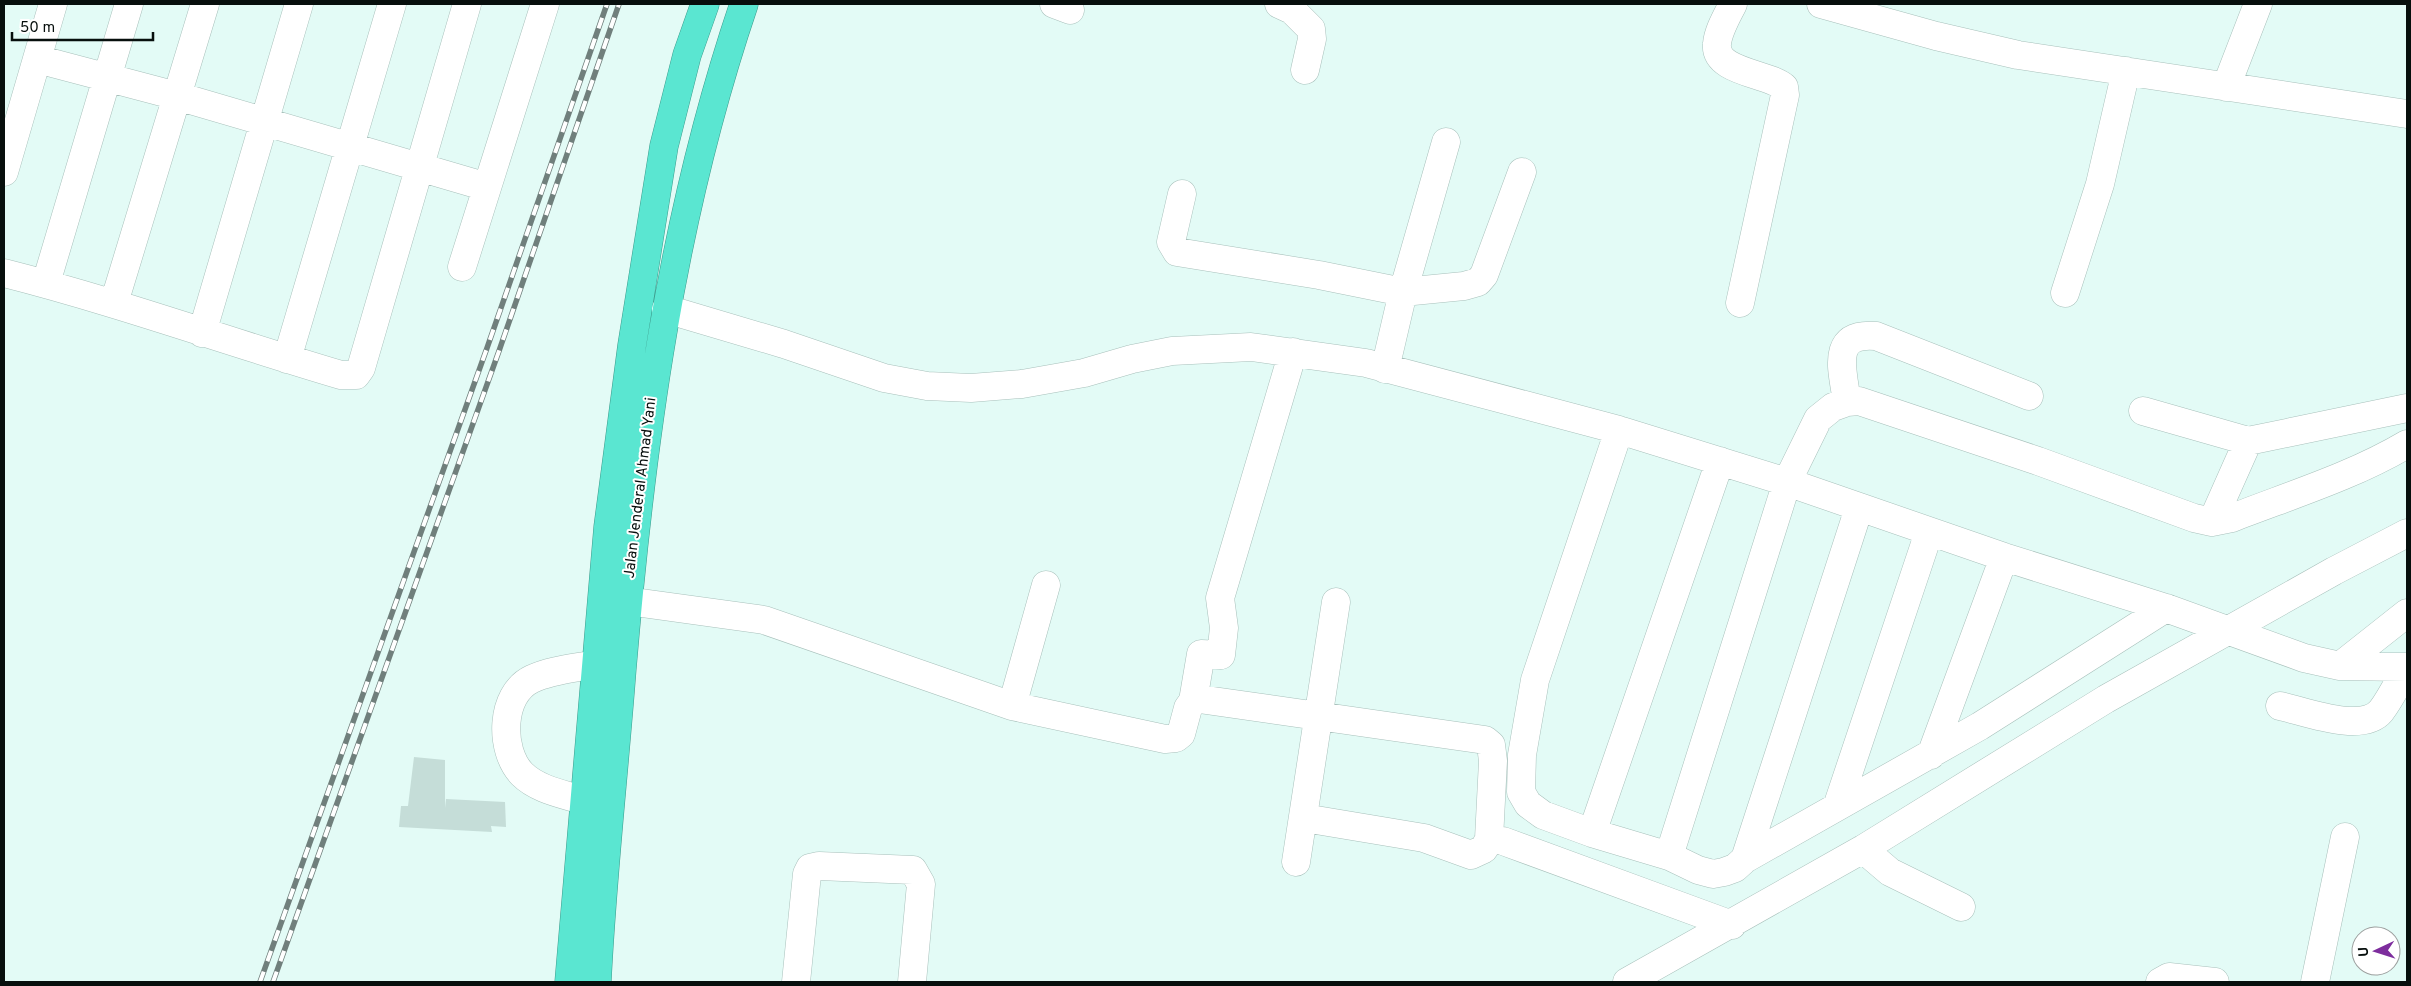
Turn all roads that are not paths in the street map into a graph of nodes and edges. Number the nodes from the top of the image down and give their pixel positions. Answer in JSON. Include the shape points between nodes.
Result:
{"nodes":[{"id":1,"x":53,"y":4,"type":"edge"},
{"id":2,"x":129,"y":4,"type":"edge"},
{"id":3,"x":205,"y":4,"type":"edge"},
{"id":4,"x":299,"y":4,"type":"edge"},
{"id":5,"x":392,"y":4,"type":"edge"},
{"id":6,"x":467,"y":4,"type":"edge"},
{"id":7,"x":545,"y":4,"type":"edge"},
{"id":8,"x":705,"y":4,"type":"edge"},
{"id":9,"x":744,"y":4,"type":"edge"},
{"id":10,"x":1279,"y":4,"type":"edge"},
{"id":11,"x":1732,"y":4,"type":"edge"},
{"id":12,"x":1821,"y":4,"type":"edge"},
{"id":13,"x":2258,"y":4,"type":"edge"},
{"id":14,"x":37,"y":59,"type":"junction"},
{"id":15,"x":1305,"y":70,"type":"dead end"},
{"id":16,"x":2126,"y":71,"type":"junction"},
{"id":17,"x":108,"y":77,"type":"junction"},
{"id":18,"x":2226,"y":87,"type":"junction"},
{"id":19,"x":177,"y":96,"type":"junction"},
{"id":20,"x":2407,"y":114,"type":"edge"},
{"id":21,"x":263,"y":121,"type":"junction"},
{"id":22,"x":1446,"y":142,"type":"dead end"},
{"id":23,"x":349,"y":148,"type":"junction"},
{"id":24,"x":420,"y":168,"type":"junction"},
{"id":25,"x":4,"y":172,"type":"edge"},
{"id":26,"x":1522,"y":172,"type":"dead end"},
{"id":27,"x":487,"y":187,"type":"junction"},
{"id":28,"x":1182,"y":194,"type":"dead end"},
{"id":29,"x":462,"y":267,"type":"dead end"},
{"id":30,"x":4,"y":273,"type":"edge"},
{"id":31,"x":46,"y":284,"type":"junction"},
{"id":32,"x":1403,"y":292,"type":"junction"},
{"id":33,"x":2065,"y":293,"type":"dead end"},
{"id":34,"x":114,"y":303,"type":"junction"},
{"id":35,"x":1740,"y":303,"type":"dead end"},
{"id":36,"x":666,"y":309,"type":"junction"},
{"id":37,"x":202,"y":333,"type":"junction"},
{"id":38,"x":1293,"y":352,"type":"junction"},
{"id":39,"x":287,"y":359,"type":"junction"},
{"id":40,"x":1385,"y":368,"type":"junction"},
{"id":41,"x":2028,"y":396,"type":"dead end"},
{"id":42,"x":1847,"y":402,"type":"junction"},
{"id":43,"x":2407,"y":408,"type":"edge"},
{"id":44,"x":2143,"y":412,"type":"dead end"},
{"id":45,"x":1619,"y":430,"type":"junction"},
{"id":46,"x":2248,"y":441,"type":"junction"},
{"id":47,"x":2407,"y":444,"type":"edge"},
{"id":48,"x":1720,"y":461,"type":"junction"},
{"id":49,"x":1787,"y":482,"type":"junction"},
{"id":50,"x":1859,"y":508,"type":"junction"},
{"id":51,"x":2212,"y":522,"type":"junction"},
{"id":52,"x":1928,"y":532,"type":"junction"},
{"id":53,"x":2407,"y":534,"type":"edge"},
{"id":54,"x":2004,"y":557,"type":"junction"},
{"id":55,"x":1046,"y":585,"type":"dead end"},
{"id":56,"x":628,"y":601,"type":"junction"},
{"id":57,"x":1336,"y":602,"type":"dead end"},
{"id":58,"x":2166,"y":608,"type":"junction"},
{"id":59,"x":2406,"y":615,"type":"edge"},
{"id":60,"x":2230,"y":631,"type":"junction"},
{"id":61,"x":596,"y":664,"type":"junction"},
{"id":62,"x":2340,"y":666,"type":"junction"},
{"id":63,"x":2407,"y":667,"type":"edge"},
{"id":64,"x":1193,"y":701,"type":"junction"},
{"id":65,"x":1012,"y":706,"type":"junction"},
{"id":66,"x":2280,"y":706,"type":"dead end"},
{"id":67,"x":1320,"y":715,"type":"junction"},
{"id":68,"x":1931,"y":755,"type":"junction"},
{"id":69,"x":585,"y":801,"type":"junction"},
{"id":70,"x":1837,"y":807,"type":"junction"},
{"id":71,"x":1304,"y":818,"type":"junction"},
{"id":72,"x":1592,"y":833,"type":"junction"},
{"id":73,"x":2346,"y":837,"type":"dead end"},
{"id":74,"x":1489,"y":839,"type":"junction"},
{"id":75,"x":1863,"y":848,"type":"junction"},
{"id":76,"x":1669,"y":856,"type":"junction"},
{"id":77,"x":1745,"y":859,"type":"junction"},
{"id":78,"x":1296,"y":862,"type":"dead end"},
{"id":79,"x":1961,"y":907,"type":"dead end"},
{"id":80,"x":1732,"y":925,"type":"junction"},
{"id":81,"x":577,"y":981,"type":"edge"},
{"id":82,"x":597,"y":982,"type":"edge"},
{"id":83,"x":796,"y":982,"type":"edge"},
{"id":84,"x":912,"y":982,"type":"edge"},
{"id":85,"x":1627,"y":982,"type":"edge"},
{"id":86,"x":2160,"y":982,"type":"edge"},
{"id":87,"x":2215,"y":982,"type":"edge"},
{"id":88,"x":2315,"y":982,"type":"edge"}],
"edges":[{"from":1,"to":14,"type":"street"},
{"from":2,"to":17,"type":"street"},
{"from":3,"to":19,"type":"street"},
{"from":4,"to":21,"type":"street"},
{"from":5,"to":23,"type":"street"},
{"from":6,"to":24,"type":"street"},
{"from":7,"to":27,"type":"street"},
{"from":8,"to":61,"type":"highway","name":"Jalan Jenderal Ahmad Yani","via":[[674,100],[652,210],[608,527]]},
{"from":9,"to":36,"type":"highway","name":"Jalan Jenderal Ahmad Yani","via":[[713,98]]},
{"from":10,"to":15,"type":"street","via":[[1292,10],[1311,29]]},
{"from":11,"to":35,"type":"street","via":[[1716,52],[1730,66],[1776,80],[1784,87],[1785,94]]},
{"from":12,"to":16,"type":"street","via":[[2018,55]]},
{"from":13,"to":18,"type":"street"},
{"from":14,"to":17,"type":"street"},
{"from":14,"to":25,"type":"street"},
{"from":16,"to":18,"type":"street"},
{"from":16,"to":33,"type":"street","via":[[2100,184]]},
{"from":17,"to":19,"type":"street"},
{"from":17,"to":31,"type":"street"},
{"from":18,"to":20,"type":"street"},
{"from":19,"to":21,"type":"street"},
{"from":19,"to":34,"type":"street"},
{"from":21,"to":23,"type":"street"},
{"from":21,"to":37,"type":"street"},
{"from":22,"to":32,"type":"street"},
{"from":23,"to":24,"type":"street"},
{"from":23,"to":39,"type":"street"},
{"from":24,"to":27,"type":"street"},
{"from":24,"to":39,"type":"street","via":[[356,375],[341,376]]},
{"from":26,"to":32,"type":"street","via":[[1484,275],[1478,282]]},
{"from":27,"to":29,"type":"street"},
{"from":28,"to":32,"type":"street","via":[[1171,242],[1177,252]]},
{"from":30,"to":31,"type":"street"},
{"from":31,"to":34,"type":"street"},
{"from":32,"to":40,"type":"street"},
{"from":34,"to":37,"type":"street"},
{"from":36,"to":38,"type":"street","via":[[875,375],[927,386],[971,388],[1022,384],[1084,373],[1172,351],[1250,346]]},
{"from":36,"to":56,"type":"highway","name":"Jalan Jenderal Ahmad Yani","via":[[648,417]]},
{"from":37,"to":39,"type":"street"},
{"from":38,"to":40,"type":"street"},
{"from":38,"to":64,"type":"street","via":[[1220,598],[1224,628],[1221,655],[1201,654]]},
{"from":40,"to":45,"type":"street"},
{"from":41,"to":42,"type":"street","via":[[1876,336],[1862,335],[1845,345],[1841,358]]},
{"from":42,"to":49,"type":"street","via":[[1833,407],[1818,419]]},
{"from":42,"to":51,"type":"street","via":[[1859,401]]},
{"from":43,"to":46,"type":"street"},
{"from":44,"to":46,"type":"street"},
{"from":45,"to":48,"type":"street"},
{"from":45,"to":72,"type":"street","via":[[1536,680],[1520,779],[1521,792],[1528,804],[1543,815]]},
{"from":46,"to":51,"type":"street"},
{"from":47,"to":51,"type":"street","via":[[2348,473],[2232,518]]},
{"from":48,"to":49,"type":"street"},
{"from":48,"to":72,"type":"street"},
{"from":49,"to":50,"type":"street"},
{"from":49,"to":76,"type":"street"},
{"from":50,"to":52,"type":"street"},
{"from":50,"to":77,"type":"street"},
{"from":52,"to":54,"type":"street"},
{"from":52,"to":70,"type":"street"},
{"from":53,"to":60,"type":"street"},
{"from":54,"to":58,"type":"street"},
{"from":54,"to":68,"type":"street"},
{"from":55,"to":65,"type":"street"},
{"from":56,"to":65,"type":"street","via":[[764,620]]},
{"from":56,"to":82,"type":"highway","name":"Jalan Jenderal Ahmad Yani"},
{"from":57,"to":67,"type":"street"},
{"from":58,"to":60,"type":"street"},
{"from":58,"to":68,"type":"street"},
{"from":59,"to":62,"type":"street"},
{"from":60,"to":62,"type":"street","via":[[2304,658]]},
{"from":60,"to":75,"type":"street","via":[[2106,699]]},
{"from":61,"to":69,"type":"highway","name":"Jalan Jenderal Ahmad Yani"},
{"from":61,"to":69,"type":"street","via":[[532,679],[516,690],[508,713],[507,738],[512,760],[522,774],[538,786]]},
{"from":62,"to":63,"type":"street"},
{"from":63,"to":66,"type":"street","via":[[2380,712],[2368,720],[2352,722]]},
{"from":64,"to":65,"type":"street","via":[[1181,734],[1165,739]]},
{"from":64,"to":67,"type":"street","via":[[1199,699]]},
{"from":67,"to":71,"type":"street"},
{"from":67,"to":74,"type":"street","via":[[1485,740],[1491,745],[1493,761]]},
{"from":68,"to":70,"type":"street"},
{"from":69,"to":81,"type":"highway","name":"Jalan Jenderal Ahmad Yani"},
{"from":70,"to":77,"type":"street"},
{"from":71,"to":74,"type":"street","via":[[1424,838],[1471,856],[1484,849]]},
{"from":71,"to":78,"type":"street"},
{"from":72,"to":76,"type":"street"},
{"from":73,"to":88,"type":"street"},
{"from":74,"to":80,"type":"street","via":[[1526,848]]},
{"from":75,"to":79,"type":"street","via":[[1890,872]]},
{"from":75,"to":80,"type":"street"},
{"from":76,"to":77,"type":"street","via":[[1713,874],[1735,868]]},
{"from":80,"to":85,"type":"street"},
{"from":83,"to":84,"type":"street","via":[[807,874],[810,868],[819,866],[913,870],[917,874],[921,884]]},
{"from":86,"to":87,"type":"street","via":[[2169,977]]}]}
